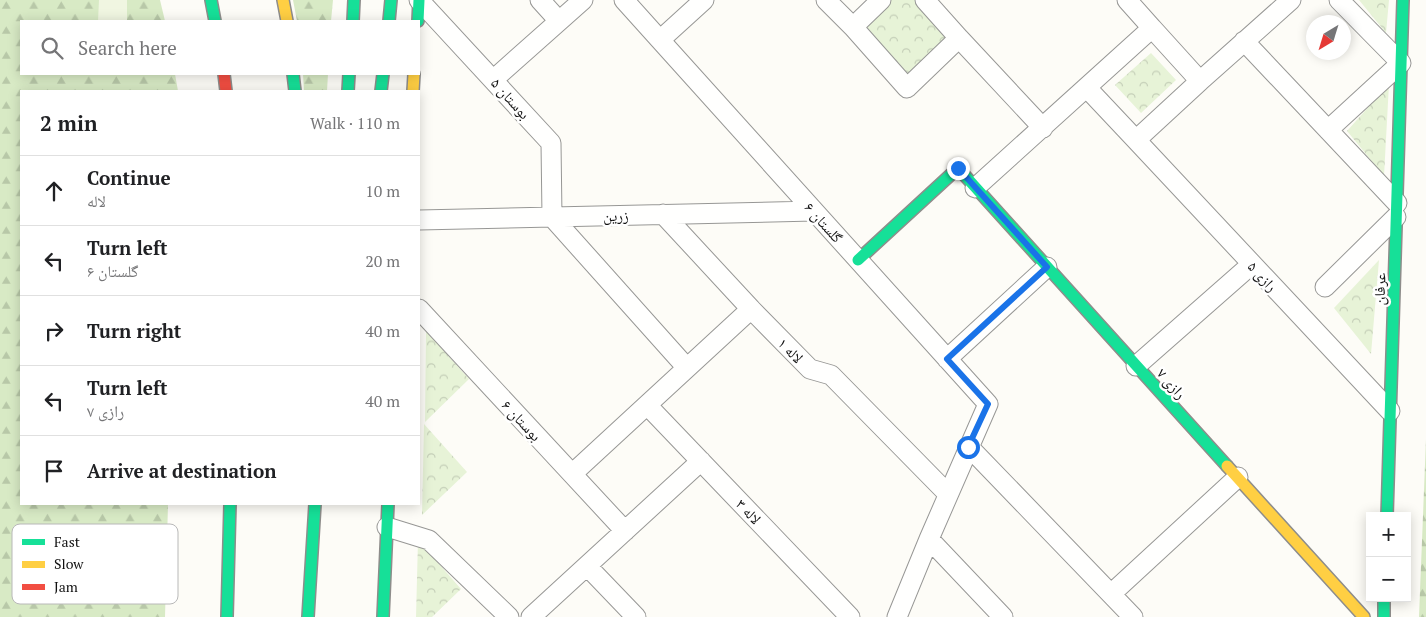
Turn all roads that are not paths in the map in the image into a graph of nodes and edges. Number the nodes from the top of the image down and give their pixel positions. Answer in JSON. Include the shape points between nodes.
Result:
{"nodes":[{"id":1,"x":211,"y":0,"type":"edge"},
{"id":2,"x":282,"y":0,"type":"edge"},
{"id":3,"x":354,"y":0,"type":"edge"},
{"id":4,"x":391,"y":0,"type":"edge"},
{"id":5,"x":419,"y":0,"type":"edge"},
{"id":6,"x":540,"y":0,"type":"edge"},
{"id":7,"x":583,"y":0,"type":"edge"},
{"id":8,"x":624,"y":0,"type":"edge"},
{"id":9,"x":704,"y":0,"type":"edge"},
{"id":10,"x":826,"y":0,"type":"edge"},
{"id":11,"x":881,"y":0,"type":"edge"},
{"id":12,"x":925,"y":0,"type":"edge"},
{"id":13,"x":1127,"y":0,"type":"edge"},
{"id":14,"x":1291,"y":0,"type":"edge"},
{"id":15,"x":1339,"y":0,"type":"edge"},
{"id":16,"x":1403,"y":0,"type":"edge"},
{"id":17,"x":215,"y":20,"type":"edge"},
{"id":18,"x":287,"y":20,"type":"edge"},
{"id":19,"x":353,"y":20,"type":"edge"},
{"id":20,"x":388,"y":20,"type":"edge"},
{"id":21,"x":418,"y":20,"type":"edge"},
{"id":22,"x":560,"y":21,"type":"junction"},
{"id":23,"x":853,"y":27,"type":"junction"},
{"id":24,"x":1152,"y":28,"type":"junction"},
{"id":25,"x":959,"y":38,"type":"junction"},
{"id":26,"x":660,"y":40,"type":"junction"},
{"id":27,"x":1244,"y":41,"type":"junction"},
{"id":28,"x":1401,"y":63,"type":"junction"},
{"id":29,"x":224,"y":75,"type":"edge"},
{"id":30,"x":293,"y":75,"type":"edge"},
{"id":31,"x":349,"y":75,"type":"edge"},
{"id":32,"x":383,"y":75,"type":"edge"},
{"id":33,"x":414,"y":75,"type":"edge"},
{"id":34,"x":494,"y":79,"type":"junction"},
{"id":35,"x":1200,"y":81,"type":"junction"},
{"id":36,"x":1087,"y":88,"type":"junction"},
{"id":37,"x":226,"y":90,"type":"edge"},
{"id":38,"x":295,"y":90,"type":"edge"},
{"id":39,"x":348,"y":90,"type":"edge"},
{"id":40,"x":381,"y":90,"type":"edge"},
{"id":41,"x":413,"y":90,"type":"edge"},
{"id":42,"x":1043,"y":128,"type":"junction"},
{"id":43,"x":1328,"y":130,"type":"junction"},
{"id":44,"x":1136,"y":140,"type":"junction"},
{"id":45,"x":975,"y":188,"type":"junction"},
{"id":46,"x":1397,"y":210,"type":"junction"},
{"id":47,"x":814,"y":211,"type":"junction"},
{"id":48,"x":663,"y":214,"type":"junction"},
{"id":49,"x":552,"y":217,"type":"junction"},
{"id":50,"x":420,"y":220,"type":"edge"},
{"id":51,"x":858,"y":260,"type":"junction"},
{"id":52,"x":1252,"y":264,"type":"junction"},
{"id":53,"x":1047,"y":267,"type":"junction"},
{"id":54,"x":1325,"y":286,"type":"dead end"},
{"id":55,"x":751,"y":309,"type":"junction"},
{"id":56,"x":420,"y":310,"type":"edge"},
{"id":57,"x":947,"y":359,"type":"junction"},
{"id":58,"x":1136,"y":366,"type":"junction"},
{"id":59,"x":687,"y":368,"type":"junction"},
{"id":60,"x":648,"y":405,"type":"junction"},
{"id":61,"x":1390,"y":412,"type":"junction"},
{"id":62,"x":968,"y":447,"type":"junction"},
{"id":63,"x":701,"y":461,"type":"junction"},
{"id":64,"x":572,"y":474,"type":"junction"},
{"id":65,"x":1238,"y":477,"type":"junction"},
{"id":66,"x":948,"y":494,"type":"junction"},
{"id":67,"x":230,"y":505,"type":"edge"},
{"id":68,"x":315,"y":505,"type":"edge"},
{"id":69,"x":388,"y":505,"type":"edge"},
{"id":70,"x":1387,"y":512,"type":"edge"},
{"id":71,"x":387,"y":527,"type":"junction"},
{"id":72,"x":625,"y":531,"type":"junction"},
{"id":73,"x":928,"y":539,"type":"junction"},
{"id":74,"x":587,"y":566,"type":"junction"},
{"id":75,"x":1111,"y":594,"type":"junction"},
{"id":76,"x":1384,"y":602,"type":"edge"},
{"id":77,"x":227,"y":617,"type":"edge"},
{"id":78,"x":308,"y":617,"type":"edge"},
{"id":79,"x":383,"y":617,"type":"edge"},
{"id":80,"x":509,"y":617,"type":"edge"},
{"id":81,"x":531,"y":617,"type":"edge"},
{"id":82,"x":636,"y":617,"type":"edge"},
{"id":83,"x":850,"y":617,"type":"edge"},
{"id":84,"x":897,"y":617,"type":"edge"},
{"id":85,"x":1003,"y":617,"type":"edge"},
{"id":86,"x":1133,"y":617,"type":"edge"},
{"id":87,"x":1364,"y":617,"type":"edge"},
{"id":88,"x":1384,"y":617,"type":"edge"}],
"edges":[{"from":1,"to":17,"type":"street"},
{"from":2,"to":18,"type":"street"},
{"from":3,"to":19,"type":"street"},
{"from":4,"to":20,"type":"street"},
{"from":5,"to":21,"type":"street"},
{"from":5,"to":34,"type":"street","name":"بوستان ۵"},
{"from":6,"to":22,"type":"street"},
{"from":7,"to":22,"type":"street"},
{"from":8,"to":26,"type":"street","name":"گلستان ۶"},
{"from":9,"to":26,"type":"street"},
{"from":10,"to":23,"type":"street"},
{"from":11,"to":23,"type":"street"},
{"from":12,"to":25,"type":"street"},
{"from":13,"to":24,"type":"street"},
{"from":14,"to":27,"type":"street"},
{"from":15,"to":28,"type":"street"},
{"from":16,"to":28,"type":"street","name":"عرفان"},
{"from":22,"to":34,"type":"street"},
{"from":23,"to":25,"type":"street","via":[[906,88]]},
{"from":24,"to":35,"type":"street"},
{"from":24,"to":36,"type":"street"},
{"from":25,"to":42,"type":"street"},
{"from":26,"to":47,"type":"street","name":"گلستان ۶"},
{"from":27,"to":35,"type":"street"},
{"from":27,"to":43,"type":"street"},
{"from":28,"to":43,"type":"street"},
{"from":28,"to":46,"type":"street","name":"عرفان"},
{"from":29,"to":37,"type":"street"},
{"from":30,"to":38,"type":"street"},
{"from":31,"to":39,"type":"street"},
{"from":32,"to":40,"type":"street"},
{"from":33,"to":41,"type":"street"},
{"from":34,"to":49,"type":"street","name":"بوستان ۵","via":[[551,143]]},
{"from":35,"to":44,"type":"street"},
{"from":36,"to":42,"type":"street"},
{"from":36,"to":44,"type":"street","name":"رازی ۵"},
{"from":42,"to":45,"type":"street"},
{"from":43,"to":46,"type":"street"},
{"from":44,"to":52,"type":"street","name":"رازی ۵"},
{"from":45,"to":51,"type":"street","name":"رازی ۷","via":[[958,168]]},
{"from":45,"to":53,"type":"street","name":"رازی ۷"},
{"from":46,"to":54,"type":"street"},
{"from":46,"to":61,"type":"street","name":"عرفان"},
{"from":47,"to":48,"type":"street","name":"زرین"},
{"from":47,"to":51,"type":"street","name":"گلستان ۶"},
{"from":48,"to":49,"type":"street","name":"زرین"},
{"from":48,"to":55,"type":"street","name":"لاله ۱"},
{"from":49,"to":50,"type":"street","name":"زرین"},
{"from":49,"to":59,"type":"street"},
{"from":51,"to":57,"type":"street","name":"گلستان ۶"},
{"from":52,"to":58,"type":"street"},
{"from":52,"to":61,"type":"street","name":"رازی ۵"},
{"from":53,"to":57,"type":"street"},
{"from":53,"to":58,"type":"street","name":"رازی ۷"},
{"from":55,"to":59,"type":"street"},
{"from":55,"to":66,"type":"street","name":"لاله ۱","via":[[810,369],[832,375]]},
{"from":56,"to":64,"type":"street","name":"بوستان ۶"},
{"from":57,"to":62,"type":"street","name":"گلستان ۶","via":[[988,404]]},
{"from":58,"to":65,"type":"street","name":"رازی ۷"},
{"from":59,"to":60,"type":"street"},
{"from":60,"to":63,"type":"street","name":"لاله ۳"},
{"from":60,"to":64,"type":"street"},
{"from":61,"to":70,"type":"street","name":"عرفان"},
{"from":62,"to":66,"type":"street"},
{"from":62,"to":75,"type":"street"},
{"from":63,"to":72,"type":"street"},
{"from":63,"to":83,"type":"street","name":"لاله ۳"},
{"from":64,"to":72,"type":"street","name":"بوستان ۶"},
{"from":65,"to":75,"type":"street"},
{"from":65,"to":87,"type":"street","name":"رازی ۷"},
{"from":66,"to":73,"type":"street"},
{"from":67,"to":77,"type":"street"},
{"from":68,"to":78,"type":"street"},
{"from":69,"to":71,"type":"street"},
{"from":71,"to":79,"type":"street"},
{"from":71,"to":80,"type":"street","via":[[429,540]]},
{"from":72,"to":74,"type":"street"},
{"from":73,"to":84,"type":"street"},
{"from":73,"to":85,"type":"street"},
{"from":74,"to":81,"type":"street"},
{"from":74,"to":82,"type":"street"},
{"from":75,"to":86,"type":"street"},
{"from":76,"to":88,"type":"street"}]}
